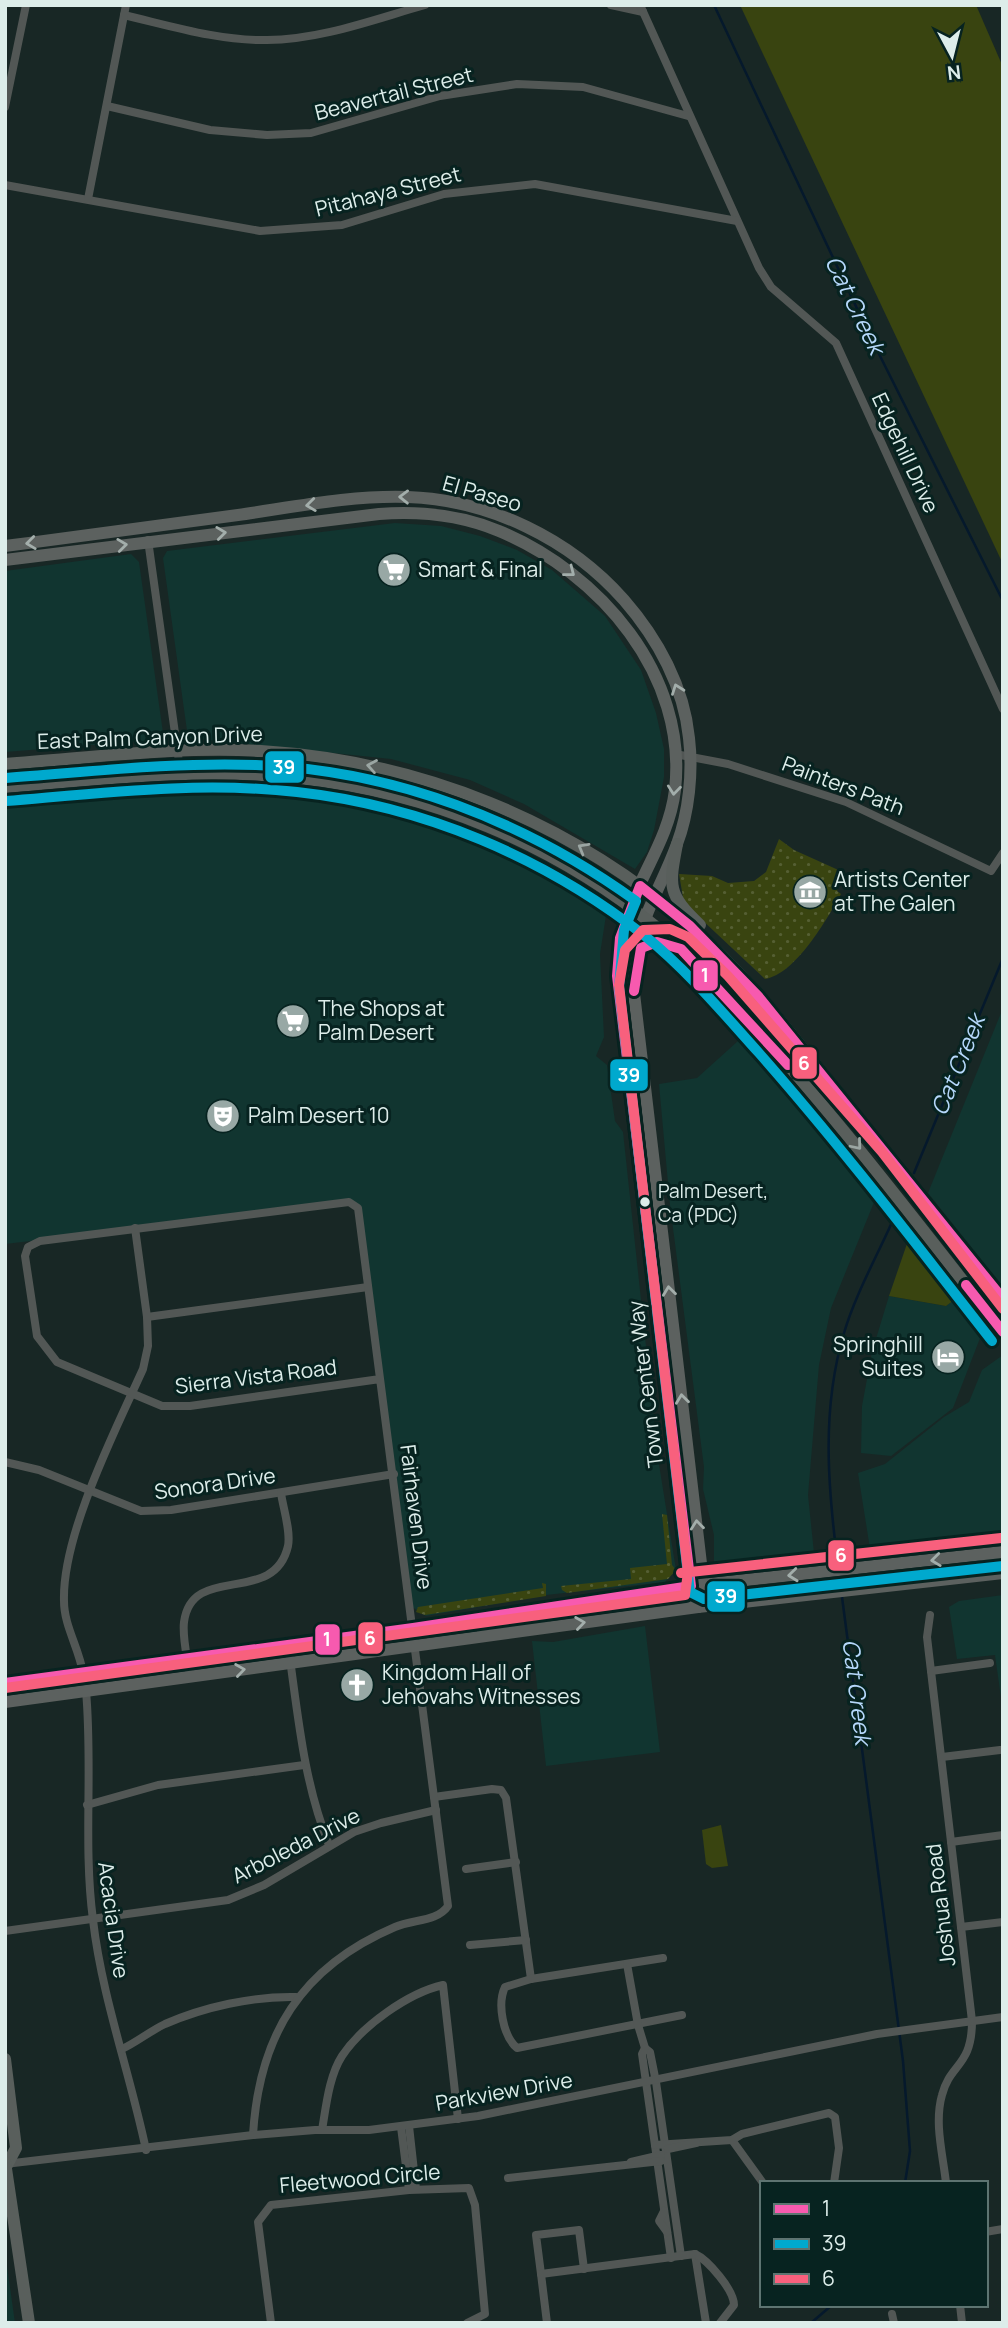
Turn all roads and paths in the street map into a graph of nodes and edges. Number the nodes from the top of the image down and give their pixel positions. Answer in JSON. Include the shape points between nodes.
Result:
{"nodes":[{"id":1,"x":26,"y":5,"type":"edge"},
{"id":2,"x":425,"y":5,"type":"edge"},
{"id":3,"x":611,"y":5,"type":"edge"},
{"id":4,"x":642,"y":9,"type":"edge"},
{"id":5,"x":125,"y":10,"type":"edge"},
{"id":6,"x":9,"y":67,"type":"edge"},
{"id":7,"x":107,"y":106,"type":"junction"},
{"id":8,"x":5,"y":107,"type":"edge"},
{"id":9,"x":688,"y":116,"type":"junction"},
{"id":10,"x":5,"y":185,"type":"edge"},
{"id":11,"x":88,"y":199,"type":"junction"},
{"id":12,"x":737,"y":221,"type":"junction"},
{"id":13,"x":147,"y":528,"type":"junction"},
{"id":14,"x":103,"y":533,"type":"junction"},
{"id":15,"x":149,"y":542,"type":"junction"},
{"id":16,"x":5,"y":546,"type":"edge"},
{"id":17,"x":68,"y":552,"type":"junction"},
{"id":18,"x":5,"y":560,"type":"edge"},
{"id":19,"x":1003,"y":709,"type":"edge"},
{"id":20,"x":176,"y":753,"type":"junction"},
{"id":21,"x":675,"y":754,"type":"junction"},
{"id":22,"x":690,"y":755,"type":"junction"},
{"id":23,"x":5,"y":764,"type":"edge"},
{"id":24,"x":181,"y":776,"type":"junction"},
{"id":25,"x":5,"y":787,"type":"edge"},
{"id":26,"x":677,"y":844,"type":"junction"},
{"id":27,"x":1003,"y":853,"type":"edge"},
{"id":28,"x":640,"y":886,"type":"junction"},
{"id":29,"x":653,"y":896,"type":"junction"},
{"id":30,"x":629,"y":908,"type":"junction"},
{"id":31,"x":643,"y":918,"type":"junction"},
{"id":32,"x":681,"y":949,"type":"junction"},
{"id":33,"x":726,"y":962,"type":"junction"},
{"id":34,"x":633,"y":985,"type":"junction"},
{"id":35,"x":829,"y":1112,"type":"junction"},
{"id":36,"x":875,"y":1140,"type":"junction"},
{"id":37,"x":135,"y":1228,"type":"junction"},
{"id":38,"x":368,"y":1287,"type":"junction"},
{"id":39,"x":1003,"y":1298,"type":"edge"},
{"id":40,"x":147,"y":1317,"type":"junction"},
{"id":41,"x":1003,"y":1332,"type":"edge"},
{"id":42,"x":380,"y":1379,"type":"junction"},
{"id":43,"x":133,"y":1392,"type":"junction"},
{"id":44,"x":5,"y":1462,"type":"edge"},
{"id":45,"x":394,"y":1474,"type":"junction"},
{"id":46,"x":91,"y":1493,"type":"junction"},
{"id":47,"x":281,"y":1493,"type":"junction"},
{"id":48,"x":1003,"y":1552,"type":"edge"},
{"id":49,"x":1003,"y":1562,"type":"edge"},
{"id":50,"x":1003,"y":1573,"type":"edge"},
{"id":51,"x":953,"y":1580,"type":"junction"},
{"id":52,"x":696,"y":1585,"type":"junction"},
{"id":53,"x":555,"y":1605,"type":"junction"},
{"id":54,"x":698,"y":1607,"type":"junction"},
{"id":55,"x":930,"y":1615,"type":"dead end"},
{"id":56,"x":413,"y":1628,"type":"junction"},
{"id":57,"x":467,"y":1639,"type":"junction"},
{"id":58,"x":288,"y":1645,"type":"junction"},
{"id":59,"x":415,"y":1646,"type":"junction"},
{"id":60,"x":188,"y":1660,"type":"junction"},
{"id":61,"x":291,"y":1663,"type":"junction"},
{"id":62,"x":990,"y":1663,"type":"dead end"},
{"id":63,"x":148,"y":1665,"type":"junction"},
{"id":64,"x":931,"y":1671,"type":"junction"},
{"id":65,"x":83,"y":1673,"type":"junction"},
{"id":66,"x":190,"y":1676,"type":"junction"},
{"id":67,"x":5,"y":1683,"type":"edge"},
{"id":68,"x":86,"y":1691,"type":"junction"},
{"id":69,"x":29,"y":1699,"type":"junction"},
{"id":70,"x":5,"y":1702,"type":"edge"},
{"id":71,"x":1000,"y":1750,"type":"dead end"},
{"id":72,"x":942,"y":1757,"type":"junction"},
{"id":73,"x":304,"y":1765,"type":"junction"},
{"id":74,"x":434,"y":1797,"type":"junction"},
{"id":75,"x":87,"y":1805,"type":"junction"},
{"id":76,"x":436,"y":1810,"type":"junction"},
{"id":77,"x":1003,"y":1835,"type":"edge"},
{"id":78,"x":951,"y":1842,"type":"junction"},
{"id":79,"x":328,"y":1844,"type":"junction"},
{"id":80,"x":516,"y":1862,"type":"junction"},
{"id":81,"x":466,"y":1869,"type":"dead end"},
{"id":82,"x":92,"y":1919,"type":"junction"},
{"id":83,"x":1003,"y":1922,"type":"edge"},
{"id":84,"x":961,"y":1927,"type":"junction"},
{"id":85,"x":5,"y":1931,"type":"edge"},
{"id":86,"x":526,"y":1940,"type":"junction"},
{"id":87,"x":470,"y":1945,"type":"dead end"},
{"id":88,"x":663,"y":1958,"type":"dead end"},
{"id":89,"x":627,"y":1964,"type":"junction"},
{"id":90,"x":531,"y":1979,"type":"junction"},
{"id":91,"x":296,"y":1997,"type":"junction"},
{"id":92,"x":682,"y":2015,"type":"dead end"},
{"id":93,"x":1003,"y":2017,"type":"edge"},
{"id":94,"x":972,"y":2021,"type":"junction"},
{"id":95,"x":638,"y":2025,"type":"junction"},
{"id":96,"x":122,"y":2049,"type":"junction"},
{"id":97,"x":5,"y":2059,"type":"edge"},
{"id":98,"x":651,"y":2083,"type":"junction"},
{"id":99,"x":458,"y":2119,"type":"junction"},
{"id":100,"x":405,"y":2127,"type":"junction"},
{"id":101,"x":322,"y":2130,"type":"junction"},
{"id":102,"x":253,"y":2135,"type":"junction"},
{"id":103,"x":732,"y":2140,"type":"junction"},
{"id":104,"x":146,"y":2150,"type":"junction"},
{"id":105,"x":661,"y":2153,"type":"junction"},
{"id":106,"x":6,"y":2164,"type":"edge"},
{"id":107,"x":508,"y":2178,"type":"dead end"},
{"id":108,"x":762,"y":2181,"type":"edge"},
{"id":109,"x":834,"y":2181,"type":"edge"},
{"id":110,"x":946,"y":2181,"type":"edge"},
{"id":111,"x":412,"y":2189,"type":"junction"},
{"id":112,"x":667,"y":2199,"type":"junction"},
{"id":113,"x":677,"y":2230,"type":"junction"},
{"id":114,"x":667,"y":2232,"type":"junction"},
{"id":115,"x":695,"y":2254,"type":"junction"},
{"id":116,"x":681,"y":2256,"type":"junction"},
{"id":117,"x":671,"y":2258,"type":"junction"},
{"id":118,"x":584,"y":2269,"type":"junction"},
{"id":119,"x":541,"y":2274,"type":"junction"},
{"id":120,"x":29,"y":2323,"type":"edge"},
{"id":121,"x":271,"y":2323,"type":"edge"},
{"id":122,"x":467,"y":2323,"type":"edge"},
{"id":123,"x":547,"y":2323,"type":"edge"},
{"id":124,"x":706,"y":2323,"type":"edge"},
{"id":125,"x":720,"y":2323,"type":"edge"}],
"edges":[{"from":1,"to":6,"type":"street"},
{"from":2,"to":5,"type":"street","via":[[325,33],[268,40],[193,32]]},
{"from":3,"to":4,"type":"street"},
{"from":4,"to":9,"type":"street","name":"Edgehill Drive"},
{"from":5,"to":7,"type":"street"},
{"from":6,"to":8,"type":"street"},
{"from":7,"to":9,"type":"street","name":"Beavertail Street","via":[[209,130],[311,133],[440,96],[517,84],[583,87]]},
{"from":7,"to":11,"type":"street"},
{"from":9,"to":12,"type":"street","name":"Edgehill Drive"},
{"from":10,"to":11,"type":"street","name":"Pitahaya Street"},
{"from":11,"to":12,"type":"street","name":"Pitahaya Street","via":[[260,230],[302,230],[342,225],[444,194],[535,184]]},
{"from":12,"to":19,"type":"street","name":"Edgehill Drive","via":[[771,287],[836,344]]},
{"from":13,"to":14,"type":"street","name":"El Paseo"},
{"from":13,"to":15,"type":"street"},
{"from":22,"to":13,"type":"street","name":"El Paseo","one_way":true,"via":[[679,693],[642,622],[585,562],[517,523],[458,503],[407,497],[365,498]]},
{"from":14,"to":16,"type":"street","name":"El Paseo","one_way":true},
{"from":14,"to":17,"type":"street","via":[[91,542],[72,545]]},
{"from":17,"to":15,"type":"street","name":"El Paseo","one_way":true},
{"from":15,"to":20,"type":"street"},
{"from":15,"to":21,"type":"street","name":"El Paseo","one_way":true,"via":[[398,512],[432,514],[499,531],[562,565],[624,626],[659,685]]},
{"from":17,"to":18,"type":"street","name":"El Paseo"},
{"from":20,"to":23,"type":"main road","name":"East Palm Canyon Drive"},
{"from":20,"to":24,"type":"street"},
{"from":28,"to":20,"type":"main road","name":"East Palm Canyon Drive","one_way":true,"via":[[586,849],[533,821],[434,782],[385,768],[300,755]]},
{"from":21,"to":22,"type":"street","name":"Painters Path"},
{"from":21,"to":28,"type":"street","name":"El Paseo","one_way":true,"via":[[668,826]]},
{"from":22,"to":26,"type":"street","name":"El Paseo"},
{"from":22,"to":27,"type":"street","name":"Painters Path","via":[[846,802],[991,871]]},
{"from":24,"to":25,"type":"main road","name":"East Palm Canyon Drive"},
{"from":24,"to":30,"type":"main road","name":"East Palm Canyon Drive","via":[[298,778],[381,791],[427,804],[522,842],[570,867]]},
{"from":26,"to":29,"type":"street","name":"El Paseo"},
{"from":26,"to":33,"type":"main road","via":[[671,877],[675,898],[707,931]]},
{"from":28,"to":29,"type":"main road","name":"East Palm Canyon Drive"},
{"from":28,"to":30,"type":"street","name":"Town Center Way"},
{"from":29,"to":31,"type":"street","name":"El Paseo"},
{"from":29,"to":33,"type":"main road","name":"East Palm Canyon Drive"},
{"from":30,"to":31,"type":"main road","name":"East Palm Canyon Drive"},
{"from":30,"to":52,"type":"street","name":"Town Center Way","via":[[620,938],[618,994]]},
{"from":31,"to":32,"type":"main road","name":"East Palm Canyon Drive"},
{"from":31,"to":34,"type":"street","name":"Town Center Way"},
{"from":32,"to":34,"type":"main road","via":[[657,942],[641,948]]},
{"from":32,"to":35,"type":"main road","name":"East Palm Canyon Drive"},
{"from":33,"to":36,"type":"main road","name":"East Palm Canyon Drive"},
{"from":52,"to":34,"type":"street","name":"Town Center Way","one_way":true},
{"from":35,"to":36,"type":"main road","via":[[844,1116]]},
{"from":35,"to":41,"type":"main road","name":"East Palm Canyon Drive","one_way":true},
{"from":36,"to":39,"type":"main road","name":"East Palm Canyon Drive"},
{"from":37,"to":38,"type":"street","name":"Fairhaven Drive","via":[[349,1202],[358,1208]]},
{"from":37,"to":40,"type":"street"},
{"from":37,"to":43,"type":"street","name":"Sierra Vista Road","via":[[40,1241],[28,1247],[25,1256],[37,1336],[57,1362]]},
{"from":38,"to":40,"type":"street"},
{"from":38,"to":42,"type":"street","name":"Fairhaven Drive"},
{"from":40,"to":43,"type":"street","via":[[148,1346]]},
{"from":42,"to":43,"type":"street","name":"Sierra Vista Road","via":[[190,1406],[162,1405]]},
{"from":42,"to":45,"type":"street","name":"Fairhaven Drive"},
{"from":43,"to":46,"type":"street"},
{"from":44,"to":46,"type":"street","name":"Sonora Drive"},
{"from":45,"to":47,"type":"street","name":"Sonora Drive"},
{"from":45,"to":56,"type":"street","name":"Fairhaven Drive"},
{"from":46,"to":47,"type":"street","name":"Sonora Drive","via":[[141,1511]]},
{"from":46,"to":65,"type":"street","via":[[70,1549],[64,1601]]},
{"from":47,"to":60,"type":"street","via":[[289,1544],[281,1565],[257,1581],[209,1589],[194,1598],[184,1622]]},
{"from":48,"to":52,"type":"street","one_way":true},
{"from":49,"to":51,"type":"street","via":[[974,1568]]},
{"from":50,"to":51,"type":"street"},
{"from":51,"to":54,"type":"street"},
{"from":52,"to":53,"type":"street"},
{"from":52,"to":54,"type":"street","name":"Town Center Way"},
{"from":53,"to":56,"type":"street"},
{"from":53,"to":57,"type":"street","via":[[547,1616],[492,1627]]},
{"from":57,"to":54,"type":"street","one_way":true},
{"from":55,"to":64,"type":"street","name":"Joshua Road"},
{"from":56,"to":58,"type":"street"},
{"from":56,"to":59,"type":"street","name":"Fairhaven Drive"},
{"from":57,"to":59,"type":"street"},
{"from":58,"to":60,"type":"street"},
{"from":58,"to":61,"type":"street"},
{"from":59,"to":61,"type":"street"},
{"from":59,"to":74,"type":"street","name":"Fairhaven Drive"},
{"from":60,"to":63,"type":"street"},
{"from":60,"to":66,"type":"street"},
{"from":66,"to":61,"type":"street","one_way":true},
{"from":61,"to":73,"type":"street"},
{"from":62,"to":64,"type":"street"},
{"from":63,"to":65,"type":"street"},
{"from":63,"to":68,"type":"street","via":[[95,1679]]},
{"from":64,"to":72,"type":"street","name":"Joshua Road"},
{"from":65,"to":67,"type":"street"},
{"from":65,"to":69,"type":"street","via":[[74,1684]]},
{"from":66,"to":68,"type":"street"},
{"from":68,"to":69,"type":"street"},
{"from":68,"to":75,"type":"street","name":"Acacia Drive"},
{"from":69,"to":70,"type":"street"},
{"from":71,"to":72,"type":"street"},
{"from":72,"to":78,"type":"street","name":"Joshua Road"},
{"from":73,"to":75,"type":"street","via":[[158,1785]]},
{"from":73,"to":79,"type":"street"},
{"from":74,"to":76,"type":"street","name":"Fairhaven Drive"},
{"from":74,"to":80,"type":"street","via":[[501,1790]]},
{"from":75,"to":82,"type":"street","name":"Acacia Drive"},
{"from":76,"to":79,"type":"street","name":"Arboleda Drive","via":[[381,1823]]},
{"from":76,"to":91,"type":"street","name":"Fairhaven Drive","via":[[448,1906],[443,1913],[365,1941],[320,1973]]},
{"from":77,"to":78,"type":"street"},
{"from":78,"to":84,"type":"street","name":"Joshua Road"},
{"from":79,"to":82,"type":"street","name":"Arboleda Drive","via":[[264,1885],[228,1900]]},
{"from":80,"to":81,"type":"street"},
{"from":80,"to":86,"type":"street"},
{"from":82,"to":85,"type":"street","name":"Arboleda Drive"},
{"from":82,"to":96,"type":"street","name":"Acacia Drive"},
{"from":83,"to":84,"type":"street"},
{"from":84,"to":94,"type":"street","name":"Joshua Road"},
{"from":86,"to":87,"type":"street"},
{"from":86,"to":90,"type":"street"},
{"from":88,"to":89,"type":"street"},
{"from":89,"to":90,"type":"street"},
{"from":89,"to":95,"type":"street"},
{"from":90,"to":95,"type":"street","via":[[505,1987],[501,1996],[506,2030],[517,2048]]},
{"from":91,"to":96,"type":"street","via":[[275,1996],[200,2011],[163,2025]]},
{"from":91,"to":102,"type":"street","via":[[269,2053],[255,2099]]},
{"from":92,"to":95,"type":"street"},
{"from":93,"to":94,"type":"street","name":"Parkview Drive"},
{"from":94,"to":98,"type":"street","name":"Parkview Drive","via":[[877,2034]]},
{"from":94,"to":110,"type":"street","name":"Joshua Road","via":[[969,2052],[942,2092]]},
{"from":95,"to":98,"type":"street"},
{"from":96,"to":104,"type":"street","name":"Acacia Drive"},
{"from":97,"to":106,"type":"main road","via":[[16,2148]]},
{"from":98,"to":99,"type":"street","name":"Parkview Drive"},
{"from":98,"to":105,"type":"street"},
{"from":99,"to":100,"type":"street","name":"Parkview Drive"},
{"from":99,"to":101,"type":"street","via":[[443,1986],[397,2004],[342,2057]]},
{"from":100,"to":101,"type":"street","name":"Parkview Drive"},
{"from":100,"to":111,"type":"street"},
{"from":101,"to":102,"type":"street","name":"Parkview Drive"},
{"from":102,"to":104,"type":"street","name":"Parkview Drive"},
{"from":103,"to":105,"type":"street","via":[[680,2145]]},
{"from":103,"to":108,"type":"street"},
{"from":103,"to":109,"type":"street","via":[[829,2113],[838,2127]]},
{"from":104,"to":106,"type":"street","name":"Parkview Drive"},
{"from":105,"to":107,"type":"street","via":[[644,2160]]},
{"from":105,"to":112,"type":"street"},
{"from":106,"to":120,"type":"main road"},
{"from":111,"to":121,"type":"street","name":"Fleetwood Circle","via":[[271,2205],[258,2222]]},
{"from":111,"to":122,"type":"street","name":"Fleetwood Circle","via":[[469,2188],[475,2205],[485,2314]]},
{"from":112,"to":113,"type":"street"},
{"from":112,"to":114,"type":"street"},
{"from":113,"to":114,"type":"street"},
{"from":113,"to":116,"type":"street"},
{"from":114,"to":117,"type":"street"},
{"from":115,"to":116,"type":"street"},
{"from":115,"to":124,"type":"street"},
{"from":115,"to":125,"type":"street","via":[[733,2296],[734,2305]]},
{"from":116,"to":117,"type":"street"},
{"from":117,"to":118,"type":"street"},
{"from":118,"to":119,"type":"street"},
{"from":118,"to":119,"type":"street","via":[[579,2230],[537,2235]]},
{"from":119,"to":123,"type":"street"}]}
